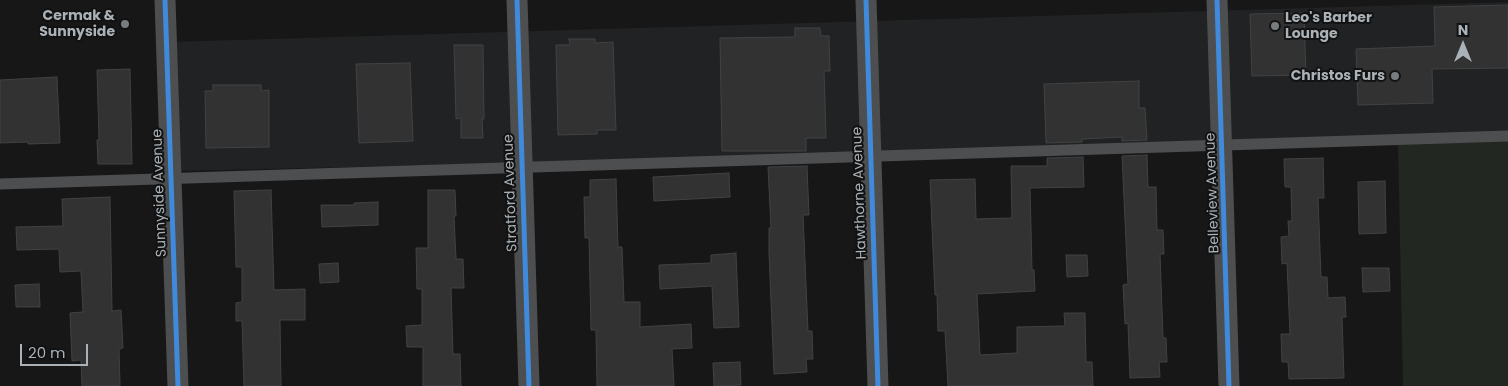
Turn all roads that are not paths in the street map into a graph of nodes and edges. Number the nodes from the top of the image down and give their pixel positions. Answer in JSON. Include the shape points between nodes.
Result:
{"nodes":[{"id":1,"x":165,"y":0,"type":"edge"},
{"id":2,"x":516,"y":0,"type":"edge"},
{"id":3,"x":866,"y":0,"type":"edge"},
{"id":4,"x":1217,"y":0,"type":"edge"},
{"id":5,"x":1508,"y":136,"type":"edge"},
{"id":6,"x":1223,"y":145,"type":"junction"},
{"id":7,"x":870,"y":156,"type":"junction"},
{"id":8,"x":522,"y":168,"type":"junction"},
{"id":9,"x":171,"y":179,"type":"junction"},
{"id":10,"x":0,"y":184,"type":"edge"},
{"id":11,"x":178,"y":386,"type":"edge"},
{"id":12,"x":529,"y":386,"type":"edge"},
{"id":13,"x":878,"y":386,"type":"edge"},
{"id":14,"x":1229,"y":386,"type":"edge"}],
"edges":[{"from":1,"to":9,"type":"street","name":"Sunnyside Avenue"},
{"from":2,"to":8,"type":"street","name":"Stratford Avenue"},
{"from":3,"to":7,"type":"street","name":"Hawthorne Avenue"},
{"from":4,"to":6,"type":"street","name":"Belleview Avenue"},
{"from":5,"to":6,"type":"lane"},
{"from":6,"to":7,"type":"lane"},
{"from":6,"to":14,"type":"street","name":"Belleview Avenue"},
{"from":7,"to":8,"type":"lane"},
{"from":7,"to":13,"type":"street","name":"Hawthorne Avenue"},
{"from":8,"to":9,"type":"lane"},
{"from":8,"to":12,"type":"street","name":"Stratford Avenue"},
{"from":9,"to":10,"type":"lane"},
{"from":9,"to":11,"type":"street","name":"Sunnyside Avenue"}]}
